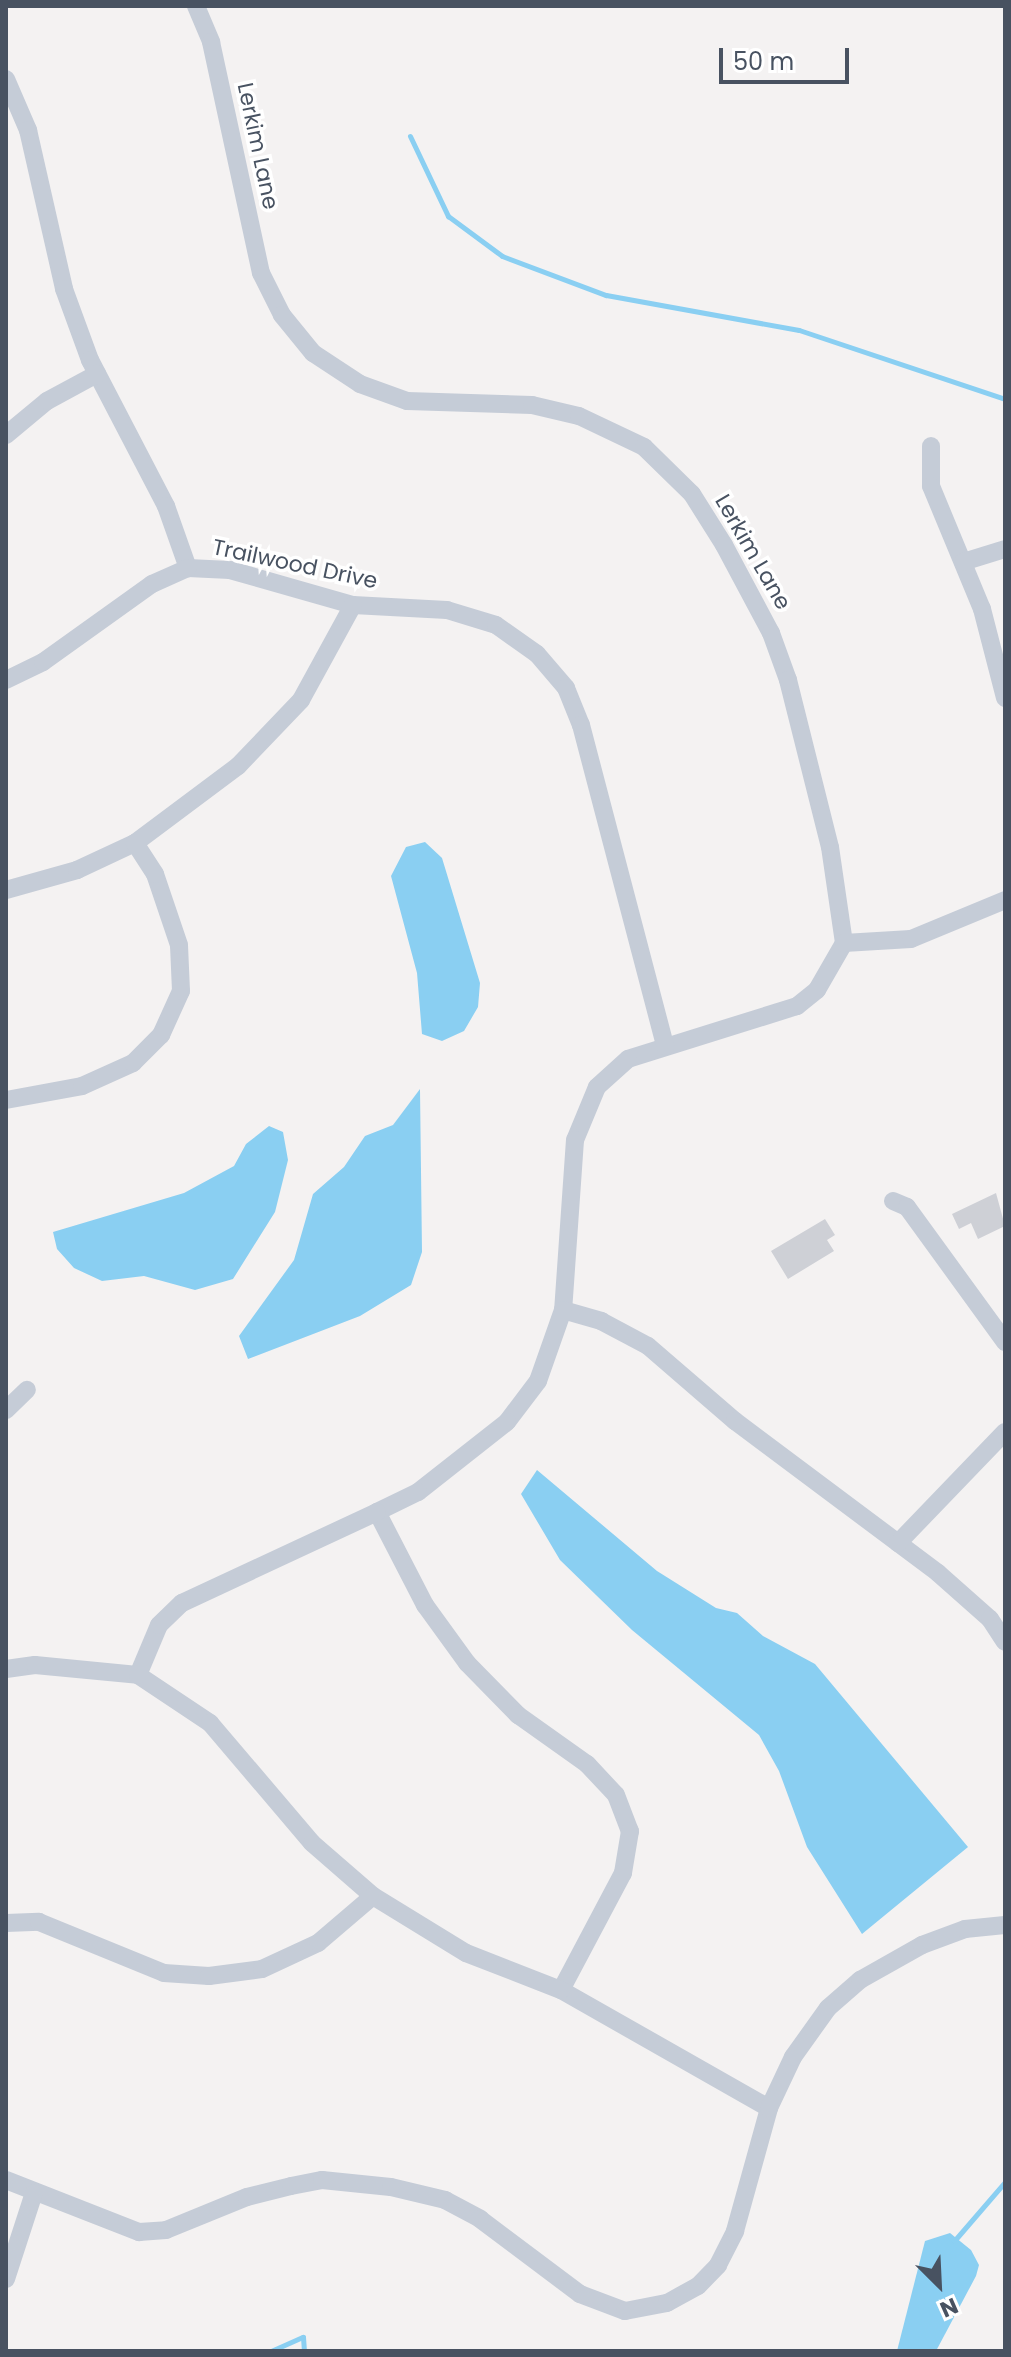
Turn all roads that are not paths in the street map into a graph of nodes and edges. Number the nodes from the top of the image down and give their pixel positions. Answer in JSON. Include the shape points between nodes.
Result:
{"nodes":[{"id":1,"x":196,"y":6,"type":"edge"},
{"id":2,"x":6,"y":79,"type":"edge"},
{"id":3,"x":97,"y":374,"type":"junction"},
{"id":4,"x":6,"y":435,"type":"edge"},
{"id":5,"x":931,"y":446,"type":"dead end"},
{"id":6,"x":1005,"y":549,"type":"edge"},
{"id":7,"x":963,"y":562,"type":"junction"},
{"id":8,"x":188,"y":568,"type":"junction"},
{"id":9,"x":353,"y":605,"type":"junction"},
{"id":10,"x":6,"y":680,"type":"edge"},
{"id":11,"x":1005,"y":698,"type":"edge"},
{"id":12,"x":135,"y":843,"type":"junction"},
{"id":13,"x":6,"y":890,"type":"edge"},
{"id":14,"x":1005,"y":900,"type":"edge"},
{"id":15,"x":844,"y":943,"type":"junction"},
{"id":16,"x":665,"y":1046,"type":"junction"},
{"id":17,"x":6,"y":1100,"type":"edge"},
{"id":18,"x":893,"y":1201,"type":"dead end"},
{"id":19,"x":563,"y":1310,"type":"junction"},
{"id":20,"x":1005,"y":1342,"type":"edge"},
{"id":21,"x":27,"y":1390,"type":"dead end"},
{"id":22,"x":6,"y":1410,"type":"edge"},
{"id":23,"x":1005,"y":1432,"type":"edge"},
{"id":24,"x":377,"y":1512,"type":"junction"},
{"id":25,"x":898,"y":1543,"type":"junction"},
{"id":26,"x":1005,"y":1642,"type":"edge"},
{"id":27,"x":6,"y":1669,"type":"edge"},
{"id":28,"x":138,"y":1675,"type":"junction"},
{"id":29,"x":373,"y":1896,"type":"junction"},
{"id":30,"x":6,"y":1923,"type":"edge"},
{"id":31,"x":1005,"y":1925,"type":"edge"},
{"id":32,"x":561,"y":1990,"type":"junction"},
{"id":33,"x":769,"y":2108,"type":"junction"},
{"id":34,"x":6,"y":2180,"type":"edge"},
{"id":35,"x":34,"y":2193,"type":"junction"},
{"id":36,"x":6,"y":2279,"type":"edge"}],
"edges":[{"from":1,"to":15,"type":"street","name":"Lerkim Lane","via":[[211,42],[261,273],[282,315],[313,353],[360,384],[407,401],[532,405],[579,416],[644,447],[692,494],[771,633],[788,680],[830,847]]},
{"from":2,"to":3,"type":"street","name":"Trailwood Drive","via":[[28,130],[64,289]]},
{"from":3,"to":4,"type":"street","via":[[47,401]]},
{"from":3,"to":8,"type":"street","name":"Trailwood Drive","via":[[166,506]]},
{"from":5,"to":7,"type":"street","via":[[931,486]]},
{"from":6,"to":7,"type":"street"},
{"from":7,"to":11,"type":"street","via":[[982,609]]},
{"from":8,"to":9,"type":"street","name":"Trailwood Drive","via":[[230,570]]},
{"from":8,"to":10,"type":"street","via":[[152,584],[43,662]]},
{"from":9,"to":12,"type":"street","via":[[322,669],[273,732],[238,766]]},
{"from":9,"to":16,"type":"street","name":"Trailwood Drive","via":[[447,610],[496,625],[537,654],[566,688],[581,725]]},
{"from":12,"to":13,"type":"street","via":[[77,870]]},
{"from":12,"to":17,"type":"street","via":[[155,874],[179,945],[181,991],[161,1035],[133,1063],[82,1086]]},
{"from":14,"to":15,"type":"street","via":[[911,939]]},
{"from":15,"to":16,"type":"street","via":[[817,990],[797,1006]]},
{"from":16,"to":19,"type":"street","via":[[609,1072],[586,1109],[575,1140]]},
{"from":18,"to":20,"type":"street","via":[[907,1207]]},
{"from":19,"to":24,"type":"street","via":[[538,1381],[507,1422],[418,1492]]},
{"from":19,"to":25,"type":"street","via":[[601,1321],[648,1346],[735,1421]]},
{"from":21,"to":22,"type":"street"},
{"from":23,"to":25,"type":"street"},
{"from":24,"to":28,"type":"street","via":[[182,1603],[159,1625]]},
{"from":24,"to":32,"type":"street","via":[[425,1605],[467,1663],[518,1715],[587,1764],[616,1795],[630,1831],[623,1873]]},
{"from":25,"to":26,"type":"street","via":[[990,1619]]},
{"from":27,"to":28,"type":"street","via":[[35,1665]]},
{"from":28,"to":29,"type":"street","via":[[210,1723],[312,1843]]},
{"from":29,"to":30,"type":"street","via":[[318,1943],[262,1969],[209,1976],[164,1973],[39,1922]]},
{"from":29,"to":32,"type":"street","via":[[466,1953]]},
{"from":31,"to":33,"type":"street","via":[[965,1929],[922,1945],[860,1980],[828,2008],[793,2057]]},
{"from":32,"to":33,"type":"street"},
{"from":33,"to":35,"type":"street","via":[[735,2231],[718,2265],[698,2286],[667,2303],[625,2311],[580,2294],[480,2219],[445,2200],[391,2187],[322,2180],[247,2197],[166,2230],[139,2232]]},
{"from":34,"to":35,"type":"street"},
{"from":35,"to":36,"type":"street"}]}
